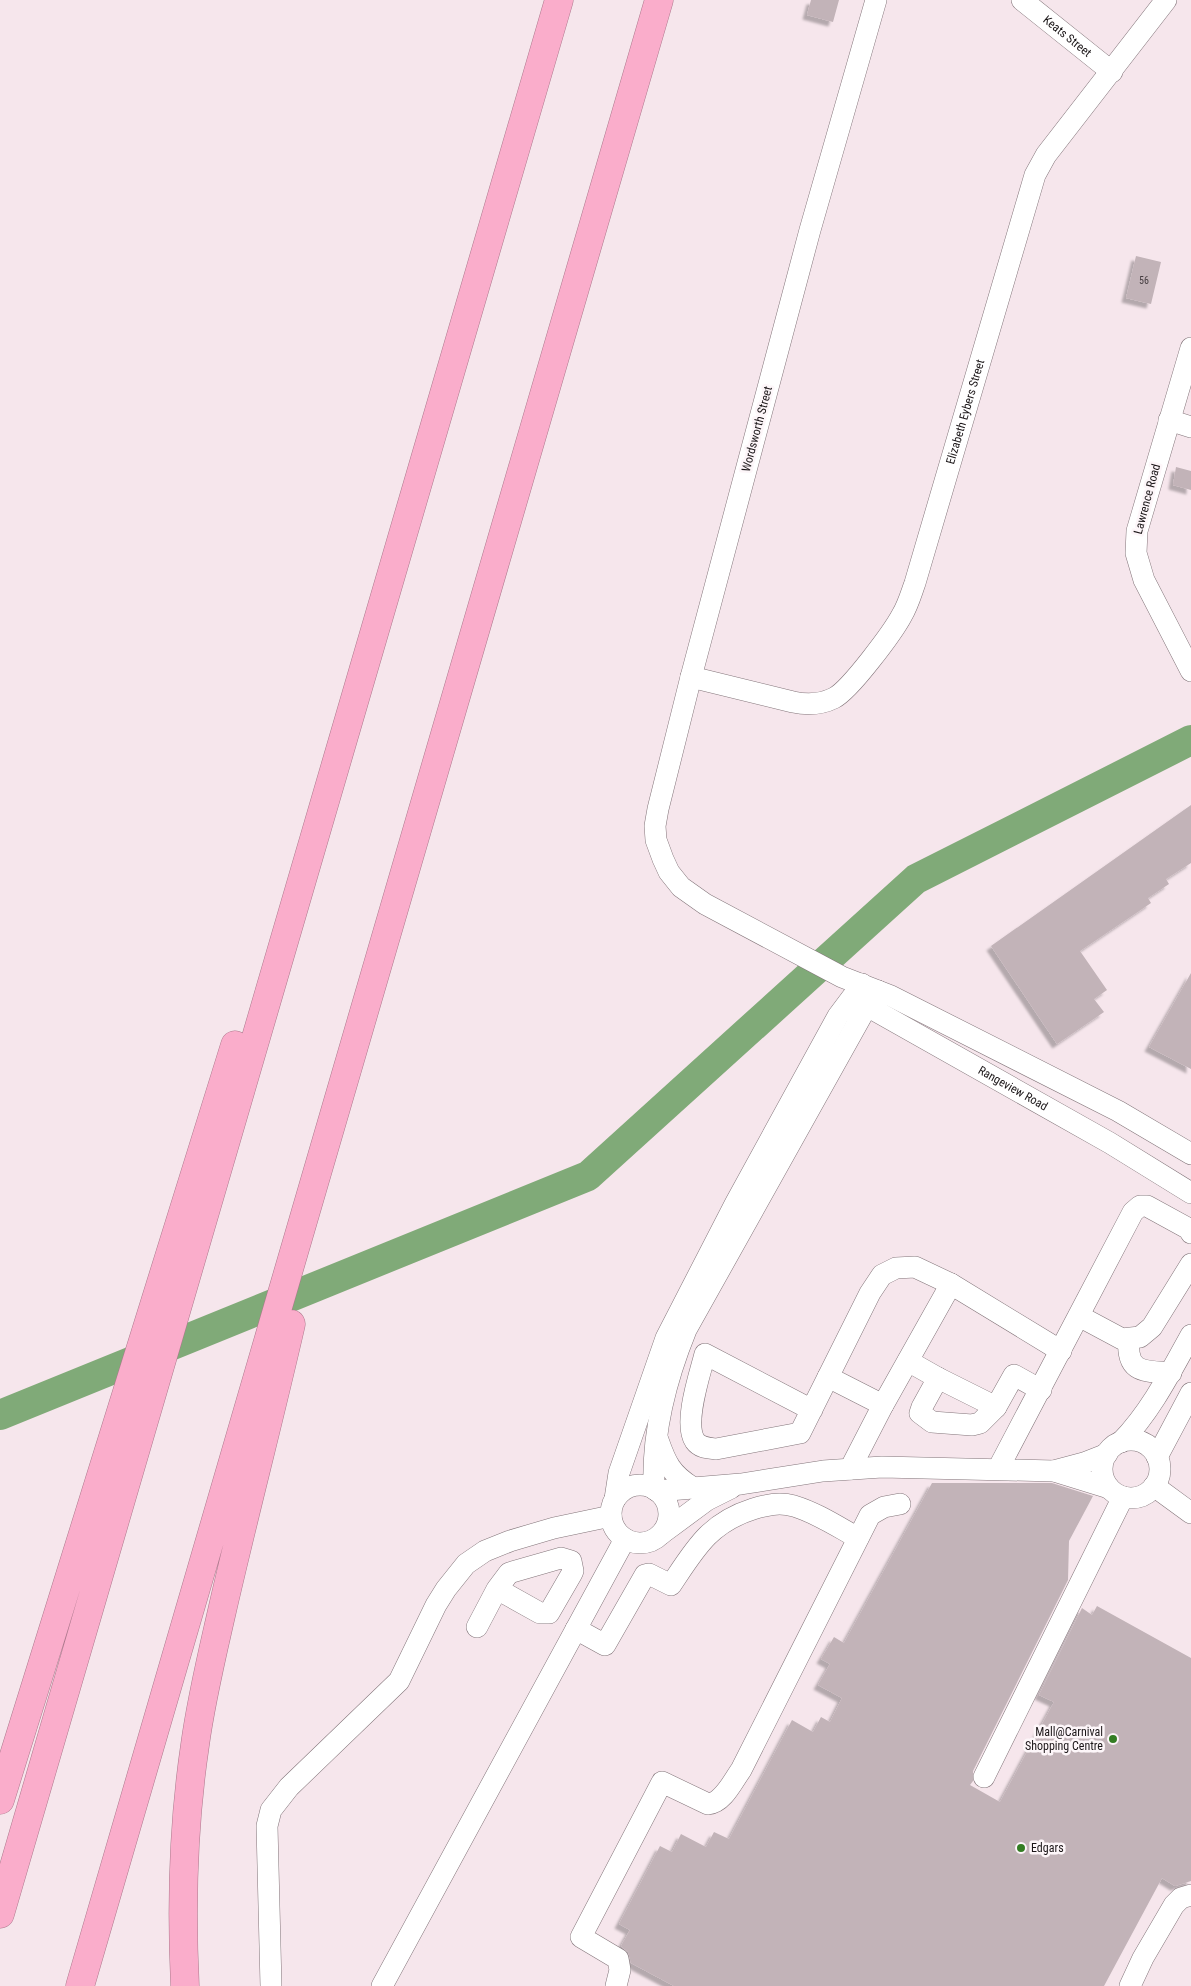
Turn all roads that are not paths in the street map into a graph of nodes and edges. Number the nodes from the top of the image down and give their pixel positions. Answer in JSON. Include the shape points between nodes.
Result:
{"nodes":[{"id":1,"x":559,"y":0,"type":"edge"},
{"id":2,"x":659,"y":0,"type":"edge"},
{"id":3,"x":876,"y":0,"type":"edge"},
{"id":4,"x":1022,"y":0,"type":"edge"},
{"id":5,"x":1166,"y":0,"type":"edge"},
{"id":6,"x":1112,"y":72,"type":"junction"},
{"id":7,"x":470,"y":309,"type":"junction"},
{"id":8,"x":1191,"y":348,"type":"edge"},
{"id":9,"x":1170,"y":420,"type":"junction"},
{"id":10,"x":1191,"y":427,"type":"edge"},
{"id":11,"x":1188,"y":665,"type":"edge"},
{"id":12,"x":691,"y":677,"type":"junction"},
{"id":13,"x":663,"y":859,"type":"joint"},
{"id":14,"x":861,"y":990,"type":"junction"},
{"id":15,"x":1191,"y":1154,"type":"edge"},
{"id":16,"x":1191,"y":1193,"type":"edge"},
{"id":17,"x":1191,"y":1233,"type":"edge"},
{"id":18,"x":1191,"y":1264,"type":"edge"},
{"id":19,"x":950,"y":1284,"type":"junction"},
{"id":20,"x":1079,"y":1316,"type":"junction"},
{"id":21,"x":280,"y":1333,"type":"junction"},
{"id":22,"x":1191,"y":1335,"type":"edge"},
{"id":23,"x":1129,"y":1339,"type":"junction"},
{"id":24,"x":1061,"y":1351,"type":"junction"},
{"id":25,"x":908,"y":1361,"type":"junction"},
{"id":26,"x":1171,"y":1373,"type":"junction"},
{"id":27,"x":828,"y":1377,"type":"junction"},
{"id":28,"x":938,"y":1378,"type":"junction"},
{"id":29,"x":1041,"y":1390,"type":"junction"},
{"id":30,"x":1191,"y":1393,"type":"edge"},
{"id":31,"x":883,"y":1405,"type":"junction"},
{"id":32,"x":996,"y":1407,"type":"junction"},
{"id":33,"x":812,"y":1410,"type":"junction"},
{"id":34,"x":657,"y":1437,"type":"junction"},
{"id":35,"x":1114,"y":1448,"type":"junction"},
{"id":36,"x":850,"y":1469,"type":"junction"},
{"id":37,"x":998,"y":1469,"type":"junction"},
{"id":38,"x":1054,"y":1471,"type":"junction"},
{"id":39,"x":1157,"y":1472,"type":"junction"},
{"id":40,"x":741,"y":1484,"type":"junction"},
{"id":41,"x":692,"y":1487,"type":"junction"},
{"id":42,"x":656,"y":1490,"type":"junction"},
{"id":43,"x":1116,"y":1493,"type":"junction"},
{"id":44,"x":1191,"y":1496,"type":"edge"},
{"id":45,"x":900,"y":1504,"type":"dead end"},
{"id":46,"x":613,"y":1507,"type":"junction"},
{"id":47,"x":1191,"y":1513,"type":"edge"},
{"id":48,"x":660,"y":1535,"type":"junction"},
{"id":49,"x":858,"y":1538,"type":"junction"},
{"id":50,"x":625,"y":1539,"type":"junction"},
{"id":51,"x":497,"y":1589,"type":"dead end"},
{"id":52,"x":477,"y":1627,"type":"dead end"},
{"id":53,"x":576,"y":1628,"type":"junction"},
{"id":54,"x":38,"y":1676,"type":"junction"},
{"id":55,"x":984,"y":1777,"type":"dead end"},
{"id":56,"x":0,"y":1782,"type":"edge"},
{"id":57,"x":0,"y":1800,"type":"edge"},
{"id":58,"x":1191,"y":1895,"type":"edge"},
{"id":59,"x":0,"y":1914,"type":"edge"},
{"id":60,"x":80,"y":1986,"type":"edge"},
{"id":61,"x":185,"y":1986,"type":"edge"},
{"id":62,"x":271,"y":1986,"type":"edge"},
{"id":63,"x":382,"y":1986,"type":"edge"},
{"id":64,"x":616,"y":1986,"type":"edge"},
{"id":65,"x":1130,"y":1986,"type":"edge"}],
"edges":[{"from":1,"to":7,"type":"highway"},
{"from":2,"to":21,"type":"highway","via":[[341,1088]]},
{"from":3,"to":12,"type":"street","name":"Wordsworth Street"},
{"from":4,"to":6,"type":"street","name":"Keats Street"},
{"from":5,"to":6,"type":"street","name":"Elizabeth Eybers Street"},
{"from":6,"to":12,"type":"street","name":"Elizabeth Eybers Street","via":[[1046,155],[1035,175],[915,583],[895,626],[846,688],[820,703],[793,702]]},
{"from":7,"to":54,"type":"highway","via":[[453,350]]},
{"from":7,"to":59,"type":"highway"},
{"from":8,"to":9,"type":"street","name":"Lawrence Road"},
{"from":9,"to":10,"type":"street"},
{"from":9,"to":11,"type":"street","name":"Lawrence Road","via":[[1138,531],[1136,549],[1144,580]]},
{"from":12,"to":13,"type":"street","name":"Wordsworth Street","via":[[655,826]]},
{"from":13,"to":14,"type":"street","name":"Rangeview Road","via":[[675,880],[693,896]]},
{"from":14,"to":15,"type":"street","name":"Rangeview Road","via":[[1118,1111]]},
{"from":14,"to":16,"type":"street","name":"Rangeview Road"},
{"from":14,"to":34,"type":"street","via":[[686,1330],[674,1358]]},
{"from":14,"to":46,"type":"street","via":[[838,1016],[666,1338],[619,1473]]},
{"from":17,"to":20,"type":"street","via":[[1150,1207],[1136,1208]]},
{"from":18,"to":23,"type":"street","via":[[1152,1327]]},
{"from":19,"to":24,"type":"street"},
{"from":19,"to":25,"type":"street"},
{"from":19,"to":27,"type":"street","via":[[909,1266],[882,1275]]},
{"from":20,"to":23,"type":"street","via":[[1118,1337]]},
{"from":20,"to":24,"type":"street"},
{"from":21,"to":60,"type":"highway"},
{"from":21,"to":61,"type":"highway","via":[[195,1743],[182,1890]]},
{"from":22,"to":26,"type":"street"},
{"from":23,"to":26,"type":"street","via":[[1128,1352],[1135,1366],[1151,1372]]},
{"from":24,"to":29,"type":"street"},
{"from":25,"to":28,"type":"street"},
{"from":25,"to":31,"type":"street"},
{"from":26,"to":35,"type":"street","via":[[1139,1424]]},
{"from":27,"to":31,"type":"street"},
{"from":27,"to":33,"type":"street"},
{"from":28,"to":32,"type":"street"},
{"from":28,"to":32,"type":"street","via":[[921,1411],[922,1416],[932,1422],[976,1425]]},
{"from":29,"to":32,"type":"street","via":[[1014,1375]]},
{"from":29,"to":37,"type":"street"},
{"from":30,"to":39,"type":"street"},
{"from":31,"to":36,"type":"street"},
{"from":33,"to":33,"type":"street","via":[[705,1354],[696,1389],[692,1433],[704,1448],[716,1449],[800,1433]]},
{"from":34,"to":41,"type":"street","via":[[666,1462],[677,1477]]},
{"from":34,"to":42,"type":"street"},
{"from":35,"to":38,"type":"street","via":[[1084,1463]]},
{"from":35,"to":39,"type":"street","via":[[1129,1440],[1146,1444]]},
{"from":35,"to":43,"type":"street","via":[[1103,1462],[1102,1471],[1104,1480]]},
{"from":36,"to":37,"type":"street"},
{"from":36,"to":40,"type":"street"},
{"from":37,"to":38,"type":"street"},
{"from":38,"to":43,"type":"street"},
{"from":39,"to":43,"type":"street","via":[[1148,1492],[1141,1496]]},
{"from":39,"to":44,"type":"street"},
{"from":39,"to":47,"type":"street"},
{"from":40,"to":41,"type":"street"},
{"from":40,"to":48,"type":"street","via":[[707,1500]]},
{"from":41,"to":42,"type":"street"},
{"from":42,"to":46,"type":"street","via":[[646,1486],[629,1487],[621,1492]]},
{"from":42,"to":48,"type":"street","via":[[666,1502],[669,1516]]},
{"from":43,"to":55,"type":"street"},
{"from":45,"to":49,"type":"street","via":[[884,1507],[870,1515]]},
{"from":46,"to":50,"type":"street","via":[[613,1525]]},
{"from":46,"to":62,"type":"street","via":[[510,1540],[466,1564],[436,1605],[399,1681],[274,1805],[268,1826]]},
{"from":48,"to":50,"type":"street","via":[[643,1543]]},
{"from":49,"to":53,"type":"street","via":[[792,1506],[770,1504],[734,1515],[696,1546],[670,1584],[645,1575],[605,1645]]},
{"from":49,"to":64,"type":"street","via":[[741,1770],[721,1798],[708,1804],[662,1782],[642,1819],[580,1937],[618,1959],[620,1970]]},
{"from":50,"to":53,"type":"street"},
{"from":51,"to":52,"type":"street"},
{"from":53,"to":63,"type":"street"},
{"from":54,"to":56,"type":"highway"},
{"from":54,"to":57,"type":"highway"},
{"from":58,"to":65,"type":"street","via":[[1174,1905]]}]}
